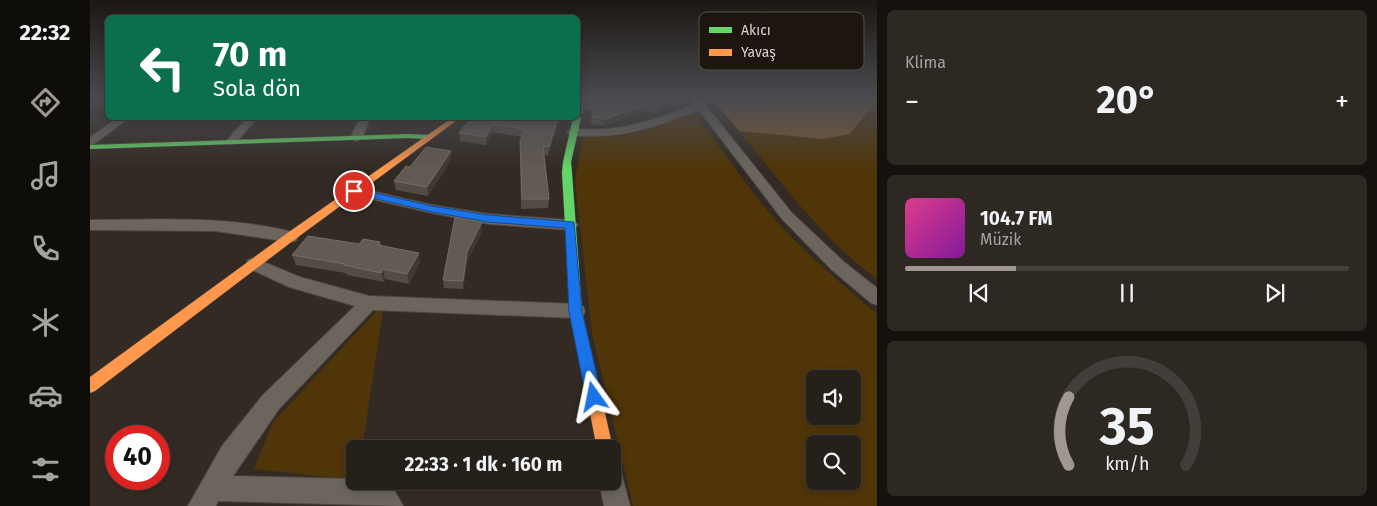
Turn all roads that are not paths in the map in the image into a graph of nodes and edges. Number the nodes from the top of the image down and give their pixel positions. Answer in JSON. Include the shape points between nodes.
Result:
{"nodes":[{"id":1,"x":119,"y":122,"type":"edge"},
{"id":2,"x":249,"y":122,"type":"edge"},
{"id":3,"x":363,"y":122,"type":"edge"},
{"id":4,"x":451,"y":122,"type":"edge"},
{"id":5,"x":576,"y":122,"type":"edge"},
{"id":6,"x":661,"y":122,"type":"edge"},
{"id":7,"x":713,"y":122,"type":"edge"},
{"id":8,"x":573,"y":132,"type":"junction"},
{"id":9,"x":429,"y":137,"type":"junction"},
{"id":10,"x":356,"y":138,"type":"junction"},
{"id":11,"x":90,"y":142,"type":"edge"},
{"id":12,"x":231,"y":142,"type":"junction"},
{"id":13,"x":90,"y":147,"type":"edge"},
{"id":14,"x":354,"y":191,"type":"junction"},
{"id":15,"x":90,"y":225,"type":"edge"},
{"id":16,"x":570,"y":225,"type":"junction"},
{"id":17,"x":290,"y":237,"type":"junction"},
{"id":18,"x":254,"y":264,"type":"junction"},
{"id":19,"x":877,"y":298,"type":"edge"},
{"id":20,"x":369,"y":303,"type":"junction"},
{"id":21,"x":576,"y":312,"type":"junction"},
{"id":22,"x":90,"y":385,"type":"edge"},
{"id":23,"x":603,"y":440,"type":"edge"},
{"id":24,"x":614,"y":490,"type":"edge"},
{"id":25,"x":206,"y":497,"type":"edge"},
{"id":26,"x":390,"y":506,"type":"edge"},
{"id":27,"x":617,"y":506,"type":"edge"}],
"edges":[{"from":1,"to":11,"type":"street"},
{"from":2,"to":12,"type":"street"},
{"from":3,"to":10,"type":"street"},
{"from":4,"to":9,"type":"street"},
{"from":5,"to":8,"type":"street"},
{"from":6,"to":8,"type":"street","via":[[629,131]]},
{"from":7,"to":19,"type":"street","via":[[787,216],[838,266]]},
{"from":8,"to":16,"type":"street","via":[[567,162]]},
{"from":9,"to":10,"type":"street"},
{"from":9,"to":14,"type":"street"},
{"from":10,"to":12,"type":"street"},
{"from":12,"to":13,"type":"street"},
{"from":14,"to":16,"type":"street","via":[[488,219]]},
{"from":14,"to":17,"type":"street"},
{"from":15,"to":17,"type":"street","via":[[221,226]]},
{"from":16,"to":21,"type":"street"},
{"from":17,"to":18,"type":"street"},
{"from":18,"to":20,"type":"street","via":[[295,282]]},
{"from":18,"to":22,"type":"street"},
{"from":20,"to":21,"type":"street"},
{"from":20,"to":25,"type":"street","via":[[271,402],[231,455]]},
{"from":21,"to":23,"type":"street"},
{"from":24,"to":27,"type":"street"},
{"from":25,"to":26,"type":"street","via":[[358,492],[384,497]]}]}
